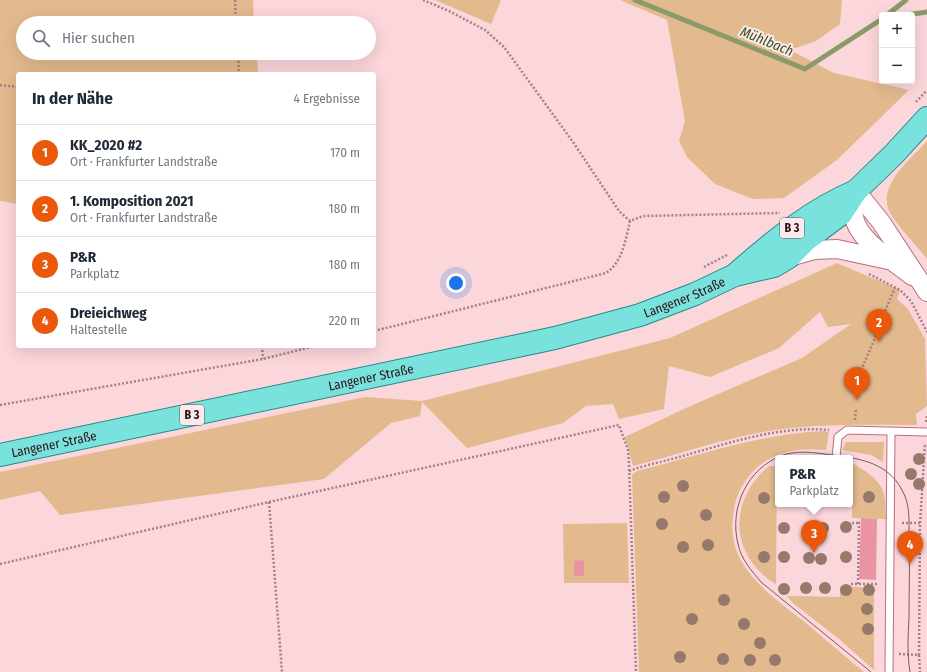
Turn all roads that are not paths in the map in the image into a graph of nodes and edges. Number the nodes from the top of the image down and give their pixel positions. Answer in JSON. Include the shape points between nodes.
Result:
{"nodes":[{"id":1,"x":927,"y":118,"type":"edge"},
{"id":2,"x":856,"y":191,"type":"junction"},
{"id":3,"x":789,"y":257,"type":"junction"},
{"id":4,"x":891,"y":260,"type":"junction"},
{"id":5,"x":735,"y":275,"type":"junction"},
{"id":6,"x":924,"y":287,"type":"edge"},
{"id":7,"x":891,"y":432,"type":"junction"},
{"id":8,"x":926,"y":432,"type":"edge"},
{"id":9,"x":0,"y":455,"type":"edge"},
{"id":10,"x":836,"y":455,"type":"edge"},
{"id":11,"x":889,"y":672,"type":"edge"}],
"edges":[{"from":1,"to":2,"type":"main road","number":"B 3"},
{"from":2,"to":3,"type":"main road","name":"Langener Straße","number":"B 3","via":[[841,214],[806,240]]},
{"from":2,"to":4,"type":"street","via":[[853,207],[859,230]]},
{"from":2,"to":5,"type":"main road","name":"Langener Straße","number":"B 3","via":[[825,205],[769,245]]},
{"from":2,"to":6,"type":"street","via":[[881,222]]},
{"from":3,"to":4,"type":"street","via":[[814,250],[837,249]]},
{"from":3,"to":5,"type":"main road","name":"Langener Straße","number":"B 3","via":[[774,266]]},
{"from":4,"to":6,"type":"street"},
{"from":5,"to":9,"type":"main road","name":"Langener Straße","number":"B 3","via":[[665,306],[604,326]]},
{"from":7,"to":8,"type":"lane"},
{"from":7,"to":10,"type":"lane","via":[[847,430],[838,437]]},
{"from":7,"to":11,"type":"lane"}]}
